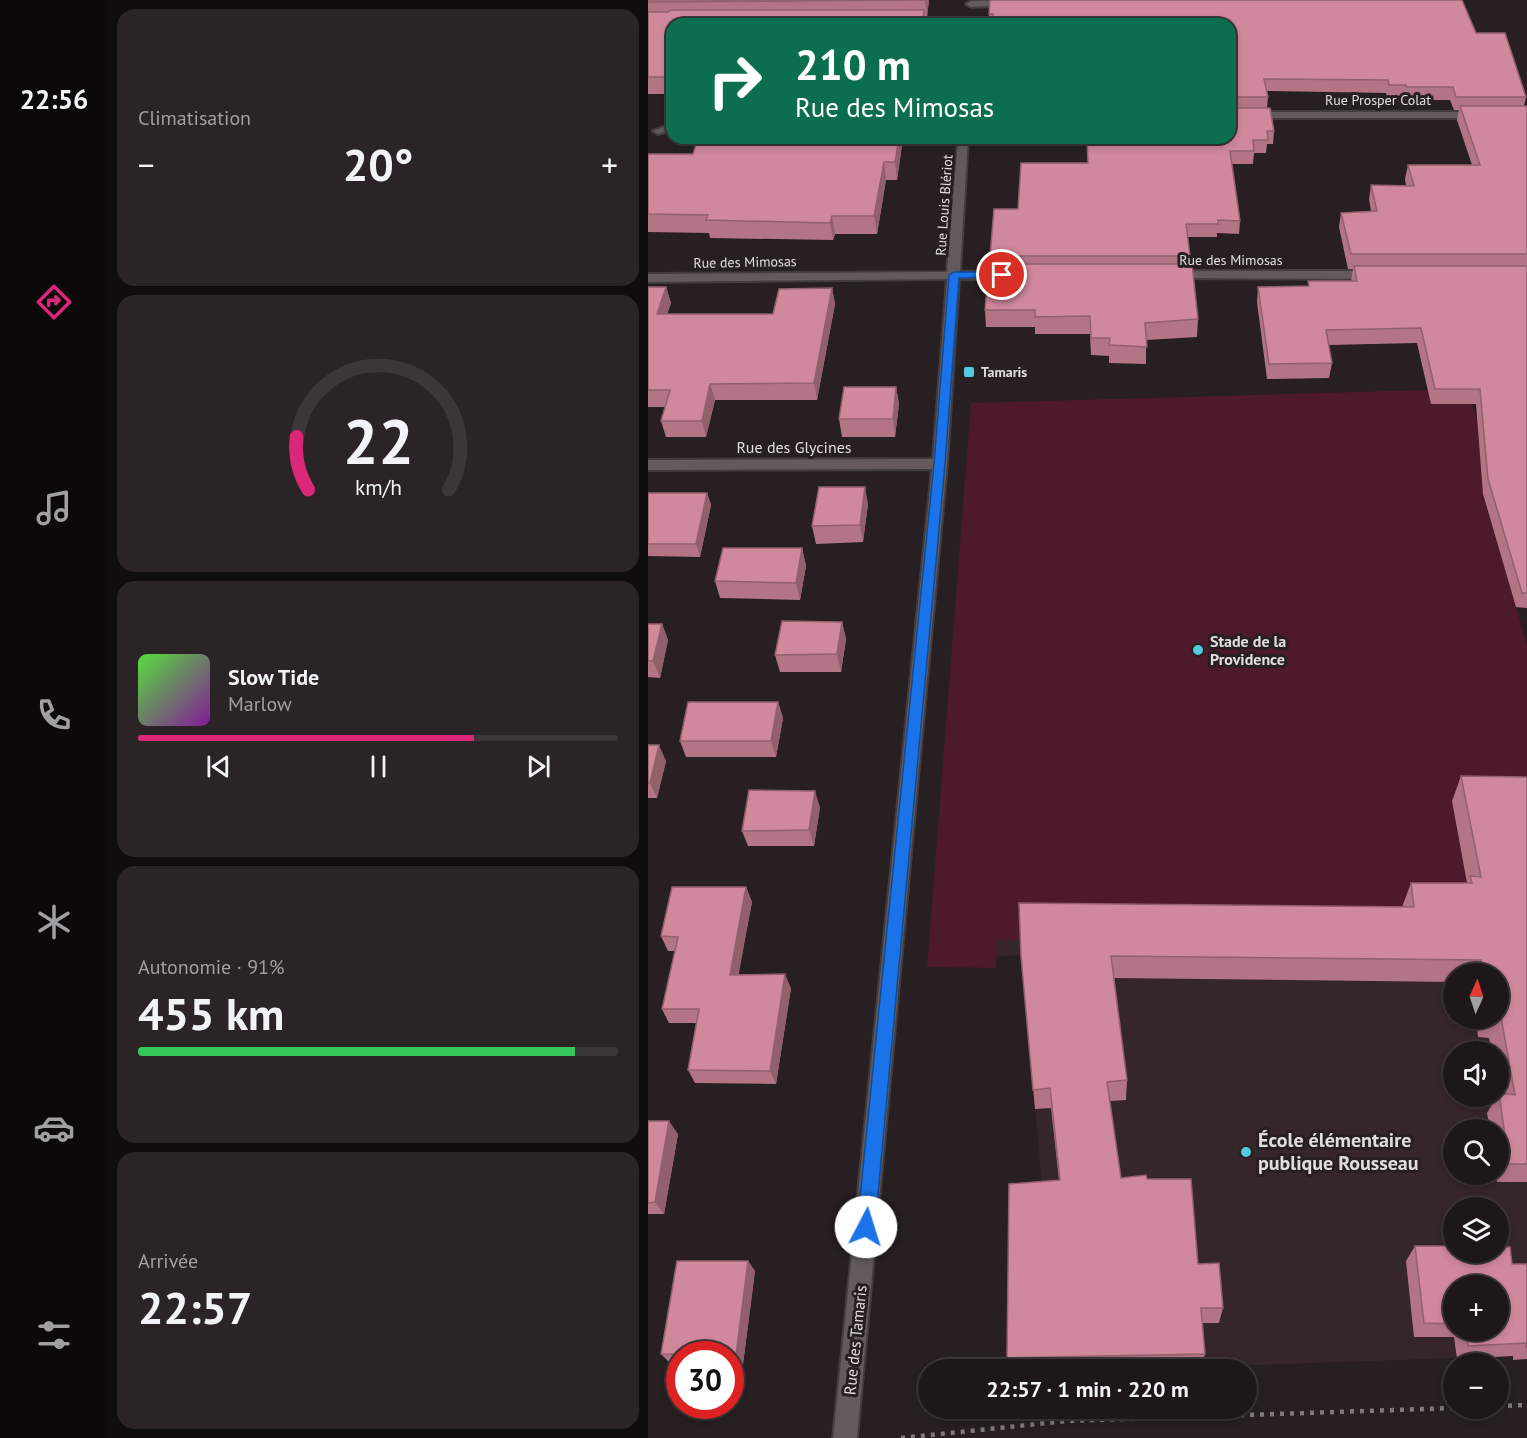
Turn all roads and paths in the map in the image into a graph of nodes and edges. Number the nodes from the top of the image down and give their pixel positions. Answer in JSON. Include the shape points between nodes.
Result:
{"nodes":[{"id":1,"x":971,"y":2,"type":"edge"},
{"id":2,"x":1018,"y":3,"type":"edge"},
{"id":3,"x":969,"y":18,"type":"edge"},
{"id":4,"x":1236,"y":115,"type":"edge"},
{"id":5,"x":1527,"y":115,"type":"edge"},
{"id":6,"x":666,"y":129,"type":"edge"},
{"id":7,"x":658,"y":131,"type":"dead end"},
{"id":8,"x":963,"y":144,"type":"edge"},
{"id":9,"x":954,"y":275,"type":"junction"},
{"id":10,"x":1026,"y":275,"type":"edge"},
{"id":11,"x":1157,"y":275,"type":"edge"},
{"id":12,"x":1384,"y":275,"type":"edge"},
{"id":13,"x":648,"y":278,"type":"edge"},
{"id":14,"x":939,"y":464,"type":"junction"},
{"id":15,"x":648,"y":465,"type":"edge"},
{"id":16,"x":1527,"y":1405,"type":"edge"},
{"id":17,"x":1509,"y":1406,"type":"edge"},
{"id":18,"x":1443,"y":1408,"type":"edge"},
{"id":19,"x":845,"y":1438,"type":"edge"},
{"id":20,"x":901,"y":1438,"type":"edge"}],
"edges":[{"from":1,"to":2,"type":"street"},
{"from":1,"to":3,"type":"street"},
{"from":4,"to":5,"type":"street","name":"Rue Prosper Colat"},
{"from":6,"to":7,"type":"street"},
{"from":8,"to":9,"type":"street","name":"Rue Louis Blériot"},
{"from":9,"to":10,"type":"street","name":"Rue des Mimosas"},
{"from":9,"to":13,"type":"street","name":"Rue des Mimosas"},
{"from":9,"to":14,"type":"street","name":"Rue des Tamaris"},
{"from":11,"to":12,"type":"street","name":"Rue des Mimosas"},
{"from":14,"to":15,"type":"street","name":"Rue des Glycines"},
{"from":14,"to":19,"type":"street","name":"Rue des Tamaris"},
{"from":16,"to":17,"type":"path"},
{"from":18,"to":20,"type":"path","via":[[1067,1421]]}]}
